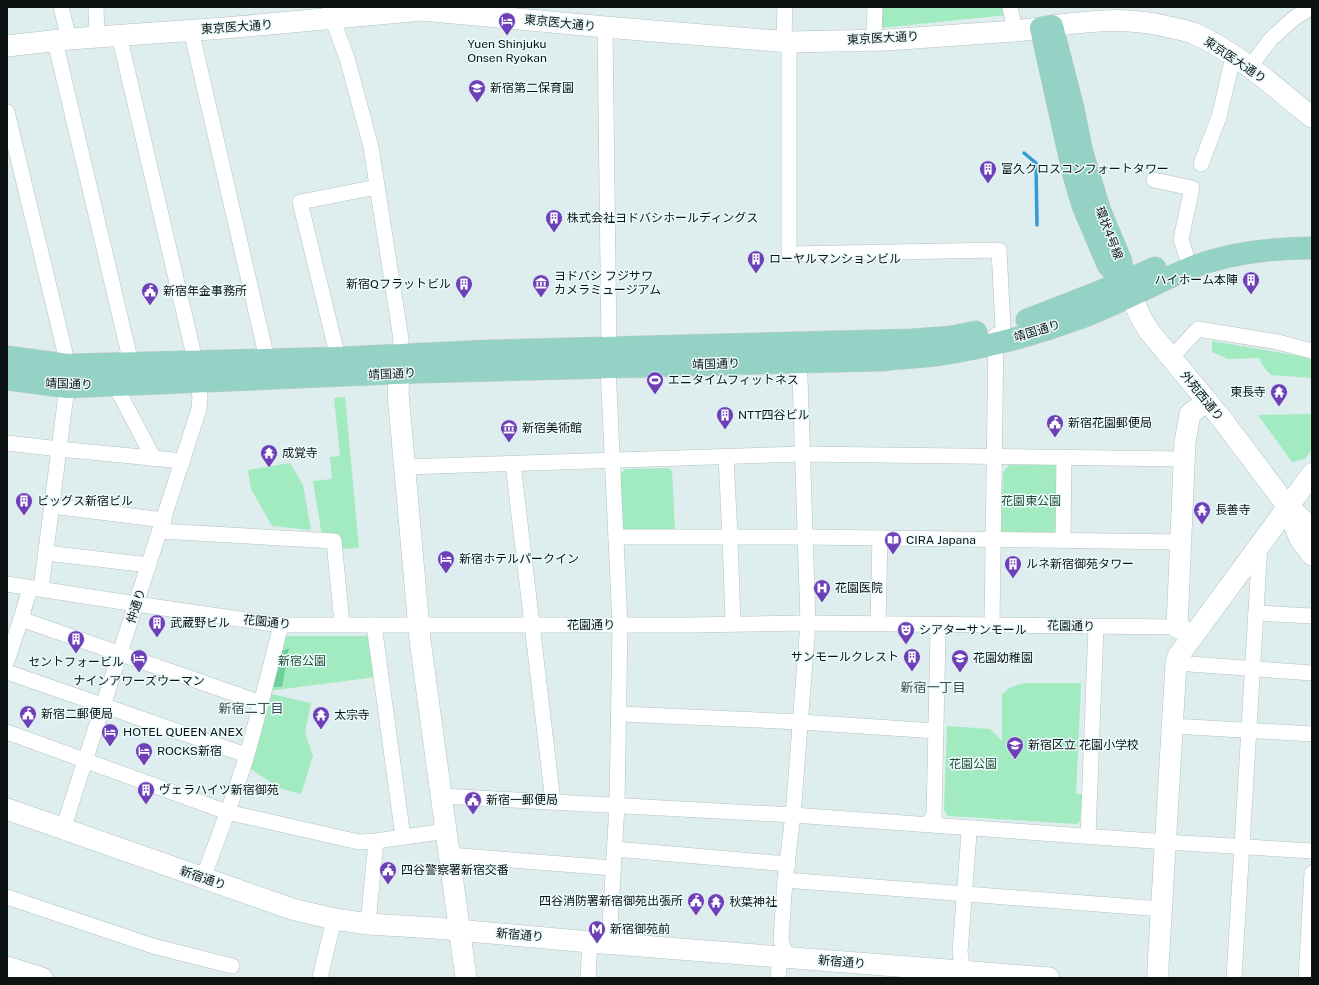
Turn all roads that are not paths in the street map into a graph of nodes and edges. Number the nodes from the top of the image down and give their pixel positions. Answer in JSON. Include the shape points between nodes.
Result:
{"nodes":[{"id":1,"x":61,"y":7,"type":"edge"},
{"id":2,"x":96,"y":7,"type":"edge"},
{"id":3,"x":785,"y":7,"type":"edge"},
{"id":4,"x":875,"y":7,"type":"edge"},
{"id":5,"x":1010,"y":7,"type":"edge"},
{"id":6,"x":1311,"y":7,"type":"edge"},
{"id":7,"x":331,"y":12,"type":"edge"},
{"id":8,"x":605,"y":27,"type":"junction"},
{"id":9,"x":1047,"y":27,"type":"junction"},
{"id":10,"x":191,"y":30,"type":"junction"},
{"id":11,"x":1014,"y":31,"type":"junction"},
{"id":12,"x":119,"y":36,"type":"junction"},
{"id":13,"x":98,"y":37,"type":"junction"},
{"id":14,"x":874,"y":39,"type":"junction"},
{"id":15,"x":62,"y":40,"type":"junction"},
{"id":16,"x":789,"y":42,"type":"junction"},
{"id":17,"x":7,"y":46,"type":"edge"},
{"id":18,"x":1241,"y":62,"type":"junction"},
{"id":19,"x":7,"y":112,"type":"edge"},
{"id":20,"x":1312,"y":117,"type":"edge"},
{"id":21,"x":1201,"y":164,"type":"dead end"},
{"id":22,"x":1154,"y":180,"type":"dead end"},
{"id":23,"x":377,"y":187,"type":"junction"},
{"id":24,"x":1312,"y":234,"type":"edge"},
{"id":25,"x":1312,"y":248,"type":"edge"},
{"id":26,"x":1186,"y":255,"type":"junction"},
{"id":27,"x":1127,"y":289,"type":"junction"},
{"id":28,"x":998,"y":333,"type":"junction"},
{"id":29,"x":1312,"y":351,"type":"edge"},
{"id":30,"x":791,"y":352,"type":"junction"},
{"id":31,"x":7,"y":357,"type":"edge"},
{"id":32,"x":338,"y":358,"type":"junction"},
{"id":33,"x":608,"y":358,"type":"junction"},
{"id":34,"x":1171,"y":358,"type":"junction"},
{"id":35,"x":267,"y":359,"type":"junction"},
{"id":36,"x":131,"y":363,"type":"junction"},
{"id":37,"x":400,"y":364,"type":"junction"},
{"id":38,"x":68,"y":365,"type":"junction"},
{"id":39,"x":196,"y":371,"type":"junction"},
{"id":40,"x":7,"y":379,"type":"edge"},
{"id":41,"x":115,"y":385,"type":"junction"},
{"id":42,"x":67,"y":387,"type":"junction"},
{"id":43,"x":1207,"y":401,"type":"junction"},
{"id":44,"x":7,"y":443,"type":"edge"},
{"id":45,"x":59,"y":449,"type":"junction"},
{"id":46,"x":802,"y":454,"type":"junction"},
{"id":47,"x":995,"y":456,"type":"junction"},
{"id":48,"x":726,"y":457,"type":"junction"},
{"id":49,"x":1064,"y":457,"type":"junction"},
{"id":50,"x":154,"y":459,"type":"junction"},
{"id":51,"x":1184,"y":459,"type":"junction"},
{"id":52,"x":612,"y":460,"type":"junction"},
{"id":53,"x":183,"y":461,"type":"junction"},
{"id":54,"x":513,"y":464,"type":"junction"},
{"id":55,"x":405,"y":467,"type":"junction"},
{"id":56,"x":1312,"y":474,"type":"edge"},
{"id":57,"x":52,"y":506,"type":"junction"},
{"id":58,"x":1288,"y":507,"type":"junction"},
{"id":59,"x":162,"y":526,"type":"junction"},
{"id":60,"x":1312,"y":528,"type":"edge"},
{"id":61,"x":616,"y":537,"type":"junction"},
{"id":62,"x":730,"y":537,"type":"junction"},
{"id":63,"x":805,"y":537,"type":"junction"},
{"id":64,"x":880,"y":538,"type":"junction"},
{"id":65,"x":994,"y":539,"type":"junction"},
{"id":66,"x":1063,"y":540,"type":"junction"},
{"id":67,"x":1181,"y":542,"type":"junction"},
{"id":68,"x":1260,"y":544,"type":"junction"},
{"id":69,"x":46,"y":552,"type":"junction"},
{"id":70,"x":1312,"y":555,"type":"edge"},
{"id":71,"x":149,"y":565,"type":"junction"},
{"id":72,"x":7,"y":584,"type":"edge"},
{"id":73,"x":35,"y":588,"type":"junction"},
{"id":74,"x":136,"y":604,"type":"junction"},
{"id":75,"x":1256,"y":613,"type":"junction"},
{"id":76,"x":1312,"y":616,"type":"edge"},
{"id":77,"x":21,"y":619,"type":"junction"},
{"id":78,"x":808,"y":623,"type":"junction"},
{"id":79,"x":342,"y":624,"type":"junction"},
{"id":80,"x":374,"y":624,"type":"junction"},
{"id":81,"x":733,"y":624,"type":"junction"},
{"id":82,"x":878,"y":624,"type":"junction"},
{"id":83,"x":933,"y":624,"type":"junction"},
{"id":84,"x":992,"y":624,"type":"junction"},
{"id":85,"x":281,"y":625,"type":"junction"},
{"id":86,"x":418,"y":625,"type":"junction"},
{"id":87,"x":532,"y":625,"type":"junction"},
{"id":88,"x":620,"y":625,"type":"junction"},
{"id":89,"x":1096,"y":626,"type":"junction"},
{"id":90,"x":1185,"y":632,"type":"junction"},
{"id":91,"x":120,"y":654,"type":"junction"},
{"id":92,"x":7,"y":661,"type":"edge"},
{"id":93,"x":1176,"y":663,"type":"junction"},
{"id":94,"x":1252,"y":669,"type":"junction"},
{"id":95,"x":7,"y":672,"type":"edge"},
{"id":96,"x":1312,"y":673,"type":"edge"},
{"id":97,"x":261,"y":703,"type":"junction"},
{"id":98,"x":103,"y":705,"type":"junction"},
{"id":99,"x":620,"y":714,"type":"junction"},
{"id":100,"x":801,"y":722,"type":"junction"},
{"id":101,"x":1173,"y":726,"type":"junction"},
{"id":102,"x":1248,"y":730,"type":"junction"},
{"id":103,"x":936,"y":731,"type":"junction"},
{"id":104,"x":7,"y":732,"type":"edge"},
{"id":105,"x":1312,"y":734,"type":"edge"},
{"id":106,"x":246,"y":755,"type":"junction"},
{"id":107,"x":86,"y":761,"type":"junction"},
{"id":108,"x":441,"y":796,"type":"junction"},
{"id":109,"x":553,"y":802,"type":"junction"},
{"id":110,"x":618,"y":805,"type":"junction"},
{"id":111,"x":7,"y":809,"type":"edge"},
{"id":112,"x":227,"y":812,"type":"junction"},
{"id":113,"x":793,"y":815,"type":"junction"},
{"id":114,"x":927,"y":824,"type":"junction"},
{"id":115,"x":974,"y":828,"type":"junction"},
{"id":116,"x":63,"y":829,"type":"junction"},
{"id":117,"x":446,"y":831,"type":"junction"},
{"id":118,"x":1088,"y":836,"type":"junction"},
{"id":119,"x":403,"y":837,"type":"junction"},
{"id":120,"x":376,"y":841,"type":"junction"},
{"id":121,"x":1166,"y":842,"type":"junction"},
{"id":122,"x":1242,"y":846,"type":"junction"},
{"id":123,"x":615,"y":849,"type":"junction"},
{"id":124,"x":1312,"y":851,"type":"edge"},
{"id":125,"x":449,"y":855,"type":"junction"},
{"id":126,"x":788,"y":864,"type":"junction"},
{"id":127,"x":613,"y":868,"type":"junction"},
{"id":128,"x":1312,"y":873,"type":"edge"},
{"id":129,"x":203,"y":878,"type":"junction"},
{"id":130,"x":785,"y":880,"type":"junction"},
{"id":131,"x":965,"y":894,"type":"junction"},
{"id":132,"x":7,"y":897,"type":"edge"},
{"id":133,"x":1162,"y":909,"type":"junction"},
{"id":134,"x":334,"y":919,"type":"junction"},
{"id":135,"x":368,"y":924,"type":"junction"},
{"id":136,"x":459,"y":930,"type":"junction"},
{"id":137,"x":600,"y":943,"type":"junction"},
{"id":138,"x":787,"y":958,"type":"junction"},
{"id":139,"x":232,"y":966,"type":"dead end"},
{"id":140,"x":7,"y":968,"type":"edge"},
{"id":141,"x":875,"y":971,"type":"edge"},
{"id":142,"x":963,"y":975,"type":"edge"},
{"id":143,"x":42,"y":978,"type":"edge"},
{"id":144,"x":320,"y":978,"type":"edge"},
{"id":145,"x":466,"y":978,"type":"edge"},
{"id":146,"x":588,"y":978,"type":"edge"},
{"id":147,"x":778,"y":978,"type":"edge"},
{"id":148,"x":1049,"y":978,"type":"edge"},
{"id":149,"x":1158,"y":978,"type":"edge"},
{"id":150,"x":1234,"y":978,"type":"edge"},
{"id":151,"x":1306,"y":978,"type":"edge"}],
"edges":[{"from":1,"to":15,"type":"street"},
{"from":2,"to":13,"type":"street"},
{"from":3,"to":16,"type":"street","via":[[784,36]]},
{"from":4,"to":14,"type":"street"},
{"from":5,"to":11,"type":"street"},
{"from":6,"to":18,"type":"street"},
{"from":7,"to":8,"type":"street","name":"東京医大通り","via":[[422,10]]},
{"from":7,"to":10,"type":"street","name":"東京医大通り","via":[[288,23]]},
{"from":7,"to":23,"type":"street","via":[[371,147]]},
{"from":8,"to":16,"type":"street","name":"東京医大通り"},
{"from":8,"to":33,"type":"street"},
{"from":9,"to":11,"type":"street","name":"東京医大通り"},
{"from":9,"to":18,"type":"street","name":"東京医大通り","via":[[1086,21],[1142,21],[1191,32]]},
{"from":9,"to":27,"type":"main road","name":"環状4号線","via":[[1074,176],[1083,206],[1108,266]]},
{"from":10,"to":12,"type":"street","name":"東京医大通り"},
{"from":10,"to":35,"type":"street"},
{"from":11,"to":14,"type":"street","name":"東京医大通り"},
{"from":12,"to":13,"type":"street","name":"東京医大通り"},
{"from":12,"to":39,"type":"street","name":"仲通り"},
{"from":13,"to":15,"type":"street","name":"東京医大通り"},
{"from":14,"to":16,"type":"street","name":"東京医大通り"},
{"from":15,"to":17,"type":"street","name":"東京医大通り"},
{"from":15,"to":36,"type":"street"},
{"from":16,"to":28,"type":"street","via":[[789,254],[999,250]]},
{"from":18,"to":20,"type":"street","name":"東京医大通り"},
{"from":18,"to":21,"type":"street"},
{"from":19,"to":38,"type":"street"},
{"from":22,"to":26,"type":"street","via":[[1192,188],[1181,239]]},
{"from":23,"to":32,"type":"street","via":[[300,202]]},
{"from":23,"to":37,"type":"street","via":[[401,339]]},
{"from":24,"to":26,"type":"main road","name":"靖国通り","via":[[1253,237]]},
{"from":25,"to":27,"type":"main road","name":"靖国通り","via":[[1262,250],[1237,255]]},
{"from":26,"to":27,"type":"main road","name":"靖国通り"},
{"from":27,"to":28,"type":"main road","name":"靖国通り","via":[[1056,309]]},
{"from":27,"to":34,"type":"street","name":"外苑西通り","via":[[1149,331]]},
{"from":28,"to":30,"type":"main road","name":"靖国通り"},
{"from":28,"to":47,"type":"street"},
{"from":29,"to":34,"type":"street","via":[[1278,342],[1198,329]]},
{"from":30,"to":33,"type":"main road","name":"靖国通り"},
{"from":30,"to":46,"type":"street","via":[[800,377]]},
{"from":31,"to":38,"type":"main road","name":"靖国通り"},
{"from":32,"to":35,"type":"main road","name":"靖国通り"},
{"from":32,"to":37,"type":"main road","name":"靖国通り"},
{"from":33,"to":37,"type":"main road","name":"靖国通り"},
{"from":33,"to":52,"type":"street"},
{"from":34,"to":43,"type":"street","name":"外苑西通り"},
{"from":35,"to":39,"type":"main road","name":"靖国通り"},
{"from":36,"to":38,"type":"main road","name":"靖国通り"},
{"from":36,"to":39,"type":"main road","name":"靖国通り"},
{"from":37,"to":39,"type":"main road","name":"靖国通り"},
{"from":37,"to":55,"type":"street","via":[[398,394]]},
{"from":39,"to":41,"type":"main road","name":"靖国通り"},
{"from":39,"to":53,"type":"street","name":"仲通り","via":[[199,409]]},
{"from":40,"to":42,"type":"main road","name":"靖国通り"},
{"from":41,"to":42,"type":"main road","name":"靖国通り"},
{"from":41,"to":50,"type":"street"},
{"from":42,"to":45,"type":"street"},
{"from":43,"to":51,"type":"street","via":[[1190,414]]},
{"from":43,"to":58,"type":"street","name":"外苑西通り"},
{"from":44,"to":45,"type":"street"},
{"from":45,"to":50,"type":"street"},
{"from":45,"to":57,"type":"street"},
{"from":46,"to":47,"type":"street"},
{"from":46,"to":48,"type":"street"},
{"from":46,"to":63,"type":"street"},
{"from":47,"to":49,"type":"street"},
{"from":47,"to":65,"type":"street"},
{"from":48,"to":52,"type":"street"},
{"from":48,"to":62,"type":"street"},
{"from":49,"to":51,"type":"street"},
{"from":49,"to":66,"type":"street"},
{"from":50,"to":53,"type":"street"},
{"from":51,"to":67,"type":"street"},
{"from":52,"to":54,"type":"street"},
{"from":52,"to":61,"type":"street"},
{"from":53,"to":59,"type":"street","name":"仲通り"},
{"from":54,"to":55,"type":"street"},
{"from":54,"to":87,"type":"street"},
{"from":55,"to":86,"type":"street"},
{"from":56,"to":58,"type":"street"},
{"from":57,"to":59,"type":"street"},
{"from":57,"to":69,"type":"street"},
{"from":58,"to":60,"type":"street","name":"外苑西通り"},
{"from":58,"to":68,"type":"street"},
{"from":58,"to":70,"type":"street","name":"外苑西通り","via":[[1300,539]]},
{"from":59,"to":71,"type":"street","name":"仲通り"},
{"from":59,"to":79,"type":"street","via":[[334,541]]},
{"from":61,"to":62,"type":"street"},
{"from":61,"to":88,"type":"street"},
{"from":62,"to":63,"type":"street"},
{"from":62,"to":81,"type":"street"},
{"from":63,"to":64,"type":"street"},
{"from":63,"to":78,"type":"street"},
{"from":64,"to":65,"type":"street"},
{"from":64,"to":82,"type":"street"},
{"from":65,"to":66,"type":"street"},
{"from":65,"to":84,"type":"street"},
{"from":66,"to":67,"type":"street"},
{"from":67,"to":90,"type":"street"},
{"from":68,"to":75,"type":"street"},
{"from":68,"to":90,"type":"street"},
{"from":69,"to":71,"type":"street"},
{"from":69,"to":73,"type":"street"},
{"from":71,"to":74,"type":"street","name":"仲通り"},
{"from":72,"to":73,"type":"street","name":"花園通り"},
{"from":73,"to":74,"type":"street","name":"花園通り"},
{"from":73,"to":77,"type":"street"},
{"from":74,"to":85,"type":"street","name":"花園通り"},
{"from":74,"to":91,"type":"street","name":"仲通り"},
{"from":75,"to":76,"type":"street"},
{"from":75,"to":94,"type":"street"},
{"from":77,"to":91,"type":"street"},
{"from":77,"to":92,"type":"street"},
{"from":78,"to":81,"type":"street","name":"花園通り"},
{"from":78,"to":82,"type":"street","name":"花園通り"},
{"from":78,"to":100,"type":"street"},
{"from":79,"to":80,"type":"street","name":"花園通り"},
{"from":79,"to":85,"type":"street","name":"花園通り"},
{"from":80,"to":86,"type":"street","name":"花園通り"},
{"from":80,"to":119,"type":"street"},
{"from":81,"to":88,"type":"street","name":"花園通り"},
{"from":82,"to":83,"type":"street","name":"花園通り"},
{"from":83,"to":84,"type":"street","name":"花園通り"},
{"from":83,"to":103,"type":"street","via":[[938,634]]},
{"from":84,"to":89,"type":"street","name":"花園通り"},
{"from":85,"to":97,"type":"street"},
{"from":86,"to":87,"type":"street","name":"花園通り"},
{"from":86,"to":108,"type":"street"},
{"from":87,"to":88,"type":"street","name":"花園通り"},
{"from":87,"to":109,"type":"street"},
{"from":88,"to":99,"type":"street"},
{"from":89,"to":90,"type":"street","name":"花園通り"},
{"from":89,"to":118,"type":"street"},
{"from":90,"to":93,"type":"street"},
{"from":91,"to":97,"type":"street"},
{"from":91,"to":98,"type":"street","name":"仲通り"},
{"from":93,"to":94,"type":"street"},
{"from":93,"to":101,"type":"street"},
{"from":94,"to":96,"type":"street"},
{"from":94,"to":102,"type":"street"},
{"from":95,"to":98,"type":"street"},
{"from":97,"to":106,"type":"street"},
{"from":98,"to":106,"type":"street"},
{"from":98,"to":107,"type":"street","name":"仲通り"},
{"from":99,"to":100,"type":"street"},
{"from":99,"to":110,"type":"street"},
{"from":100,"to":103,"type":"street"},
{"from":100,"to":113,"type":"street"},
{"from":101,"to":102,"type":"street"},
{"from":101,"to":121,"type":"street"},
{"from":102,"to":105,"type":"street"},
{"from":102,"to":122,"type":"street"},
{"from":103,"to":114,"type":"street","via":[[934,816]]},
{"from":104,"to":107,"type":"street"},
{"from":106,"to":112,"type":"street"},
{"from":107,"to":112,"type":"street"},
{"from":107,"to":116,"type":"street","name":"仲通り"},
{"from":108,"to":109,"type":"street"},
{"from":108,"to":117,"type":"street"},
{"from":109,"to":110,"type":"street"},
{"from":110,"to":113,"type":"street"},
{"from":110,"to":123,"type":"street"},
{"from":111,"to":116,"type":"street","name":"新宿通り"},
{"from":112,"to":120,"type":"street","via":[[359,842]]},
{"from":112,"to":129,"type":"street"},
{"from":113,"to":114,"type":"street"},
{"from":113,"to":126,"type":"street"},
{"from":114,"to":115,"type":"street"},
{"from":115,"to":118,"type":"street"},
{"from":115,"to":131,"type":"street","via":[[969,833]]},
{"from":116,"to":129,"type":"street","name":"新宿通り"},
{"from":117,"to":119,"type":"street"},
{"from":117,"to":125,"type":"street"},
{"from":118,"to":121,"type":"street"},
{"from":119,"to":120,"type":"street"},
{"from":120,"to":135,"type":"street"},
{"from":121,"to":122,"type":"street"},
{"from":121,"to":133,"type":"street"},
{"from":122,"to":124,"type":"street"},
{"from":122,"to":150,"type":"street"},
{"from":123,"to":126,"type":"street"},
{"from":123,"to":127,"type":"street"},
{"from":125,"to":127,"type":"street"},
{"from":125,"to":136,"type":"street"},
{"from":126,"to":130,"type":"street"},
{"from":127,"to":137,"type":"street"},
{"from":128,"to":151,"type":"street"},
{"from":129,"to":134,"type":"street","name":"新宿通り","via":[[292,909]]},
{"from":130,"to":131,"type":"street"},
{"from":130,"to":138,"type":"street","via":[[782,944],[790,957]]},
{"from":131,"to":133,"type":"street"},
{"from":131,"to":142,"type":"street","via":[[960,952]]},
{"from":132,"to":139,"type":"street","via":[[153,946]]},
{"from":133,"to":149,"type":"street"},
{"from":134,"to":135,"type":"street","name":"新宿通り"},
{"from":134,"to":144,"type":"street"},
{"from":135,"to":136,"type":"street","name":"新宿通り"},
{"from":136,"to":137,"type":"street","name":"新宿通り"},
{"from":136,"to":145,"type":"street"},
{"from":137,"to":138,"type":"street","name":"新宿通り"},
{"from":137,"to":146,"type":"street"},
{"from":138,"to":141,"type":"street","name":"新宿通り"},
{"from":138,"to":147,"type":"street"},
{"from":140,"to":143,"type":"street"},
{"from":141,"to":142,"type":"street","name":"新宿通り"},
{"from":142,"to":148,"type":"street","name":"新宿通り"}]}
